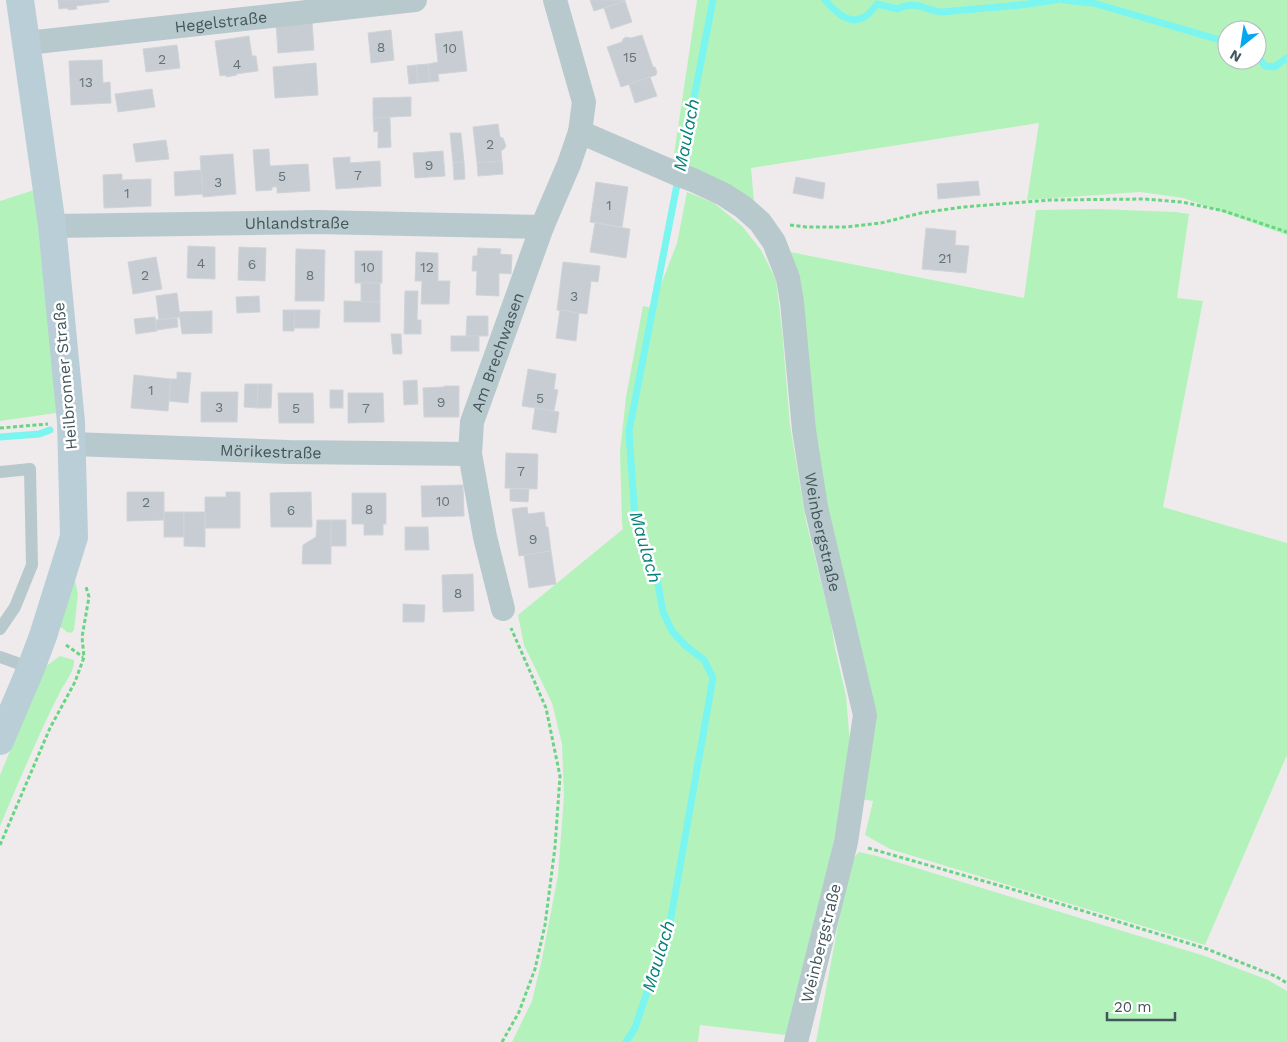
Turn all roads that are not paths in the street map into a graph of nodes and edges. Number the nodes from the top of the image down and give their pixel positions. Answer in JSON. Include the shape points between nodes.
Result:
{"nodes":[{"id":1,"x":20,"y":0,"type":"edge"},
{"id":2,"x":414,"y":0,"type":"edge"},
{"id":3,"x":555,"y":0,"type":"edge"},
{"id":4,"x":27,"y":43,"type":"junction"},
{"id":5,"x":580,"y":132,"type":"junction"},
{"id":6,"x":52,"y":226,"type":"junction"},
{"id":7,"x":542,"y":227,"type":"junction"},
{"id":8,"x":71,"y":433,"type":"junction"},
{"id":9,"x":470,"y":454,"type":"junction"},
{"id":10,"x":0,"y":472,"type":"edge"},
{"id":11,"x":503,"y":609,"type":"road end"},
{"id":12,"x":0,"y":629,"type":"edge"},
{"id":13,"x":0,"y":657,"type":"edge"},
{"id":14,"x":31,"y":668,"type":"junction"},
{"id":15,"x":0,"y":741,"type":"edge"},
{"id":16,"x":796,"y":1042,"type":"edge"}],
"edges":[{"from":1,"to":4,"type":"main road","name":"Heilbronner Straße"},
{"from":2,"to":4,"type":"street","name":"Hegelstraße"},
{"from":3,"to":5,"type":"street","name":"Am Brechwasen","via":[[584,102]]},
{"from":4,"to":6,"type":"main road","name":"Heilbronner Straße"},
{"from":5,"to":7,"type":"street","name":"Am Brechwasen","via":[[570,164]]},
{"from":5,"to":16,"type":"street","name":"Weinbergstraße","via":[[723,194],[743,208],[760,222],[774,242],[788,278],[804,430],[816,507],[865,715],[846,842]]},
{"from":6,"to":7,"type":"street","name":"Uhlandstraße","via":[[317,222]]},
{"from":6,"to":8,"type":"main road","name":"Heilbronner Straße"},
{"from":7,"to":9,"type":"street","name":"Am Brechwasen","via":[[472,422]]},
{"from":8,"to":9,"type":"street","name":"Mörikestraße","via":[[289,452]]},
{"from":8,"to":14,"type":"main road","name":"Heilbronner Straße","via":[[74,537]]},
{"from":9,"to":11,"type":"street","name":"Am Brechwasen","via":[[485,537]]},
{"from":10,"to":12,"type":"lane","via":[[30,470],[32,565],[15,607]]},
{"from":13,"to":14,"type":"lane"},
{"from":14,"to":15,"type":"main road","name":"Heilbronner Straße"}]}
